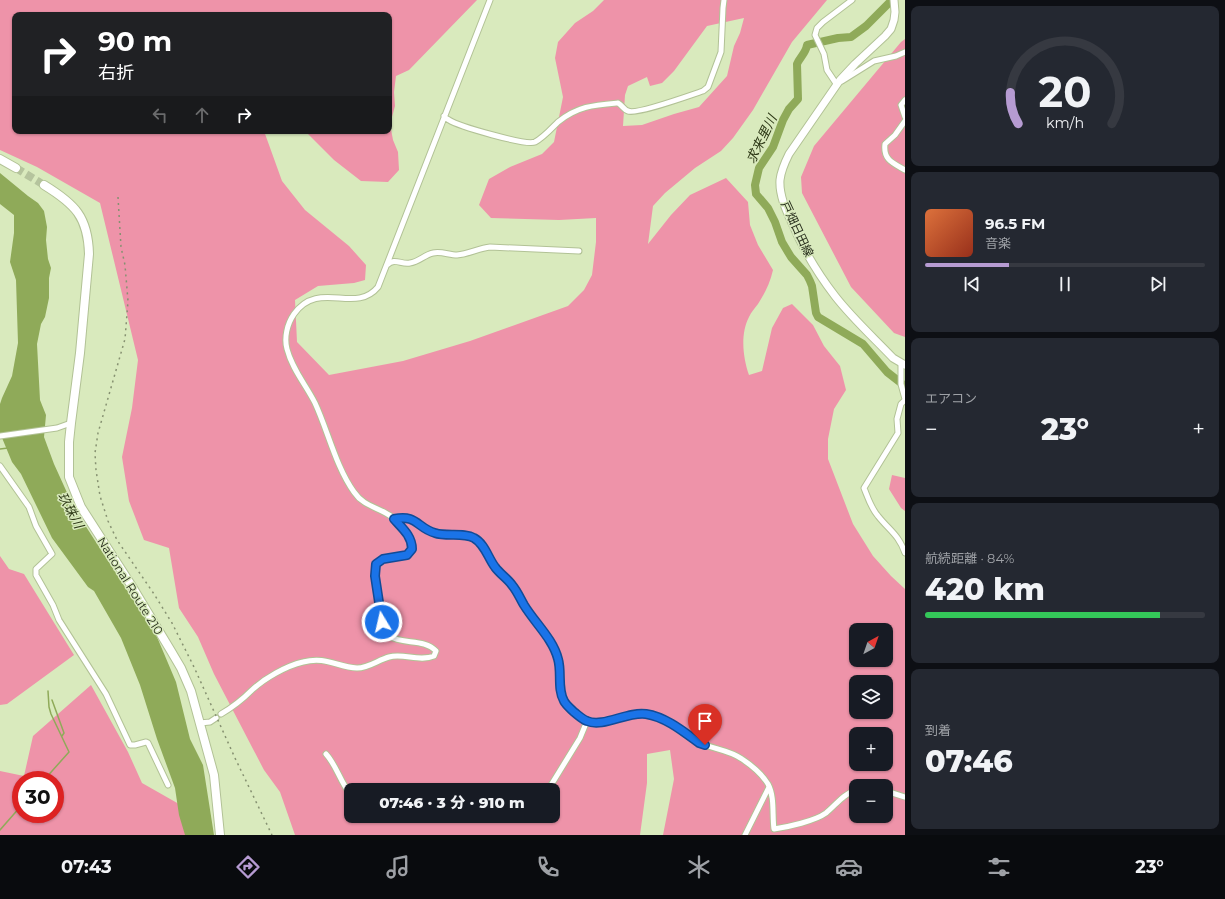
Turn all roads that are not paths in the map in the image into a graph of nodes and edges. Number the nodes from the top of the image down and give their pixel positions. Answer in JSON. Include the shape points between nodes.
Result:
{"nodes":[{"id":1,"x":490,"y":0,"type":"edge"},
{"id":2,"x":724,"y":0,"type":"edge"},
{"id":3,"x":852,"y":0,"type":"edge"},
{"id":4,"x":894,"y":0,"type":"edge"},
{"id":5,"x":905,"y":52,"type":"edge"},
{"id":6,"x":837,"y":85,"type":"junction"},
{"id":7,"x":829,"y":97,"type":"junction"},
{"id":8,"x":905,"y":100,"type":"edge"},
{"id":9,"x":444,"y":116,"type":"junction"},
{"id":10,"x":905,"y":117,"type":"edge"},
{"id":11,"x":905,"y":121,"type":"edge"},
{"id":12,"x":0,"y":159,"type":"edge"},
{"id":13,"x":16,"y":168,"type":"tunnel mouth"},
{"id":14,"x":905,"y":170,"type":"edge"},
{"id":15,"x":44,"y":185,"type":"tunnel mouth"},
{"id":16,"x":579,"y":251,"type":"dead end"},
{"id":17,"x":386,"y":266,"type":"junction"},
{"id":18,"x":903,"y":364,"type":"edge"},
{"id":19,"x":905,"y":400,"type":"edge"},
{"id":20,"x":71,"y":423,"type":"junction"},
{"id":21,"x":0,"y":436,"type":"edge"},
{"id":22,"x":0,"y":466,"type":"edge"},
{"id":23,"x":394,"y":519,"type":"junction"},
{"id":24,"x":905,"y":553,"type":"edge"},
{"id":25,"x":221,"y":714,"type":"dead end"},
{"id":26,"x":216,"y":718,"type":"dead end"},
{"id":27,"x":587,"y":721,"type":"junction"},
{"id":28,"x":200,"y":723,"type":"junction"},
{"id":29,"x":326,"y":754,"type":"dead end"},
{"id":30,"x":552,"y":783,"type":"edge"},
{"id":31,"x":168,"y":785,"type":"dead end"},
{"id":32,"x":344,"y":786,"type":"edge"},
{"id":33,"x":769,"y":787,"type":"junction"},
{"id":34,"x":893,"y":793,"type":"edge"},
{"id":35,"x":849,"y":794,"type":"edge"},
{"id":36,"x":905,"y":797,"type":"edge"},
{"id":37,"x":220,"y":835,"type":"edge"},
{"id":38,"x":744,"y":835,"type":"edge"}],
"edges":[{"from":1,"to":9,"type":"street"},
{"from":2,"to":9,"type":"street","via":[[721,52],[708,86],[703,91],[632,112],[618,103],[580,108],[531,143],[522,143],[483,132]]},
{"from":3,"to":6,"type":"street","via":[[817,28],[816,35],[827,70]]},
{"from":4,"to":6,"type":"main road","name":"戸畑日田線","via":[[894,16],[890,29]]},
{"from":5,"to":7,"type":"street","via":[[865,65],[842,81]]},
{"from":6,"to":7,"type":"main road","name":"戸畑日田線"},
{"from":7,"to":18,"type":"main road","name":"戸畑日田線","via":[[789,154],[780,181],[782,200],[796,234],[835,297],[894,358]]},
{"from":8,"to":10,"type":"street","via":[[901,105]]},
{"from":9,"to":17,"type":"street"},
{"from":11,"to":14,"type":"street","via":[[885,144],[884,151],[888,159]]},
{"from":12,"to":13,"type":"highway"},
{"from":15,"to":20,"type":"highway","name":"National Route 210","via":[[72,204],[86,226],[89,240],[81,346]]},
{"from":16,"to":17,"type":"street","via":[[490,246],[455,255],[433,253],[417,262],[405,264],[395,261]]},
{"from":17,"to":23,"type":"street","via":[[378,287],[368,297],[325,297],[300,307],[288,326],[286,339],[295,370],[314,402],[335,456],[354,492],[367,505]]},
{"from":18,"to":19,"type":"street","via":[[901,384]]},
{"from":19,"to":24,"type":"street","via":[[901,404],[897,419],[898,433],[864,488],[876,514],[896,535]]},
{"from":20,"to":21,"type":"street","via":[[57,428]]},
{"from":20,"to":28,"type":"highway","name":"National Route 210","via":[[70,477],[81,507],[181,668]]},
{"from":22,"to":31,"type":"street","via":[[29,508],[52,554],[36,569],[36,575],[59,620],[106,694],[130,745],[148,743]]},
{"from":23,"to":25,"type":"street","via":[[407,534],[412,549],[407,555],[383,559],[375,566],[384,630],[391,637],[431,646],[436,651],[434,656],[389,657],[356,668],[324,660],[302,662],[285,668],[264,681],[234,707]]},
{"from":23,"to":27,"type":"street","via":[[410,518],[435,533],[474,537],[495,568],[511,583],[555,651],[559,660],[561,693],[564,701]]},
{"from":26,"to":28,"type":"street","via":[[210,722]]},
{"from":27,"to":30,"type":"street","via":[[575,747]]},
{"from":27,"to":33,"type":"street","via":[[602,721],[645,713],[668,722],[699,743],[741,758],[763,777]]},
{"from":28,"to":37,"type":"highway","name":"National Route 210","via":[[214,776]]},
{"from":29,"to":32,"type":"street"},
{"from":33,"to":35,"type":"street","via":[[774,829],[786,828],[820,816]]},
{"from":33,"to":38,"type":"street"},
{"from":34,"to":36,"type":"street"}]}
